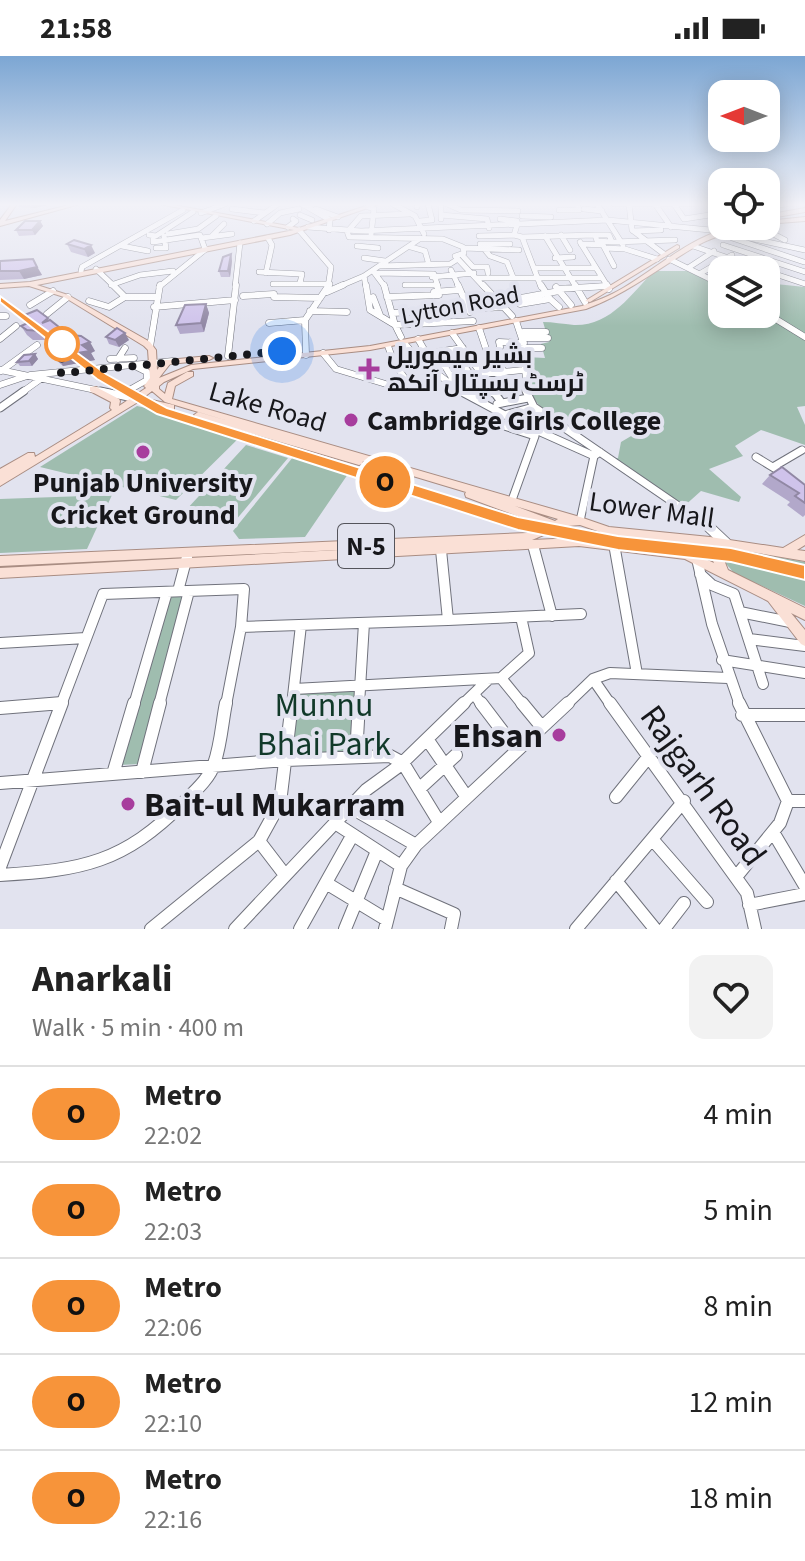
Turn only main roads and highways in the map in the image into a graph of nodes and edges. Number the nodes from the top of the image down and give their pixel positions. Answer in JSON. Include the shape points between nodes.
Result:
{"nodes":[{"id":1,"x":231,"y":245,"type":"edge"},
{"id":2,"x":683,"y":245,"type":"edge"},
{"id":3,"x":694,"y":245,"type":"edge"},
{"id":4,"x":664,"y":255,"type":"junction"},
{"id":5,"x":29,"y":284,"type":"junction"},
{"id":6,"x":0,"y":285,"type":"edge"},
{"id":7,"x":580,"y":304,"type":"junction"},
{"id":8,"x":514,"y":319,"type":"junction"},
{"id":9,"x":476,"y":324,"type":"junction"},
{"id":10,"x":403,"y":340,"type":"junction"},
{"id":11,"x":306,"y":352,"type":"junction"},
{"id":12,"x":152,"y":354,"type":"junction"},
{"id":13,"x":227,"y":359,"type":"junction"},
{"id":14,"x":174,"y":361,"type":"junction"},
{"id":15,"x":217,"y":363,"type":"junction"},
{"id":16,"x":154,"y":382,"type":"junction"},
{"id":17,"x":93,"y":389,"type":"road end"},
{"id":18,"x":135,"y":399,"type":"junction"},
{"id":19,"x":164,"y":402,"type":"junction"},
{"id":20,"x":115,"y":410,"type":"junction"},
{"id":21,"x":0,"y":473,"type":"edge"},
{"id":22,"x":0,"y":482,"type":"edge"},
{"id":23,"x":580,"y":521,"type":"junction"},
{"id":24,"x":557,"y":525,"type":"junction"},
{"id":25,"x":805,"y":539,"type":"edge"},
{"id":26,"x":599,"y":542,"type":"junction"},
{"id":27,"x":726,"y":543,"type":"junction"},
{"id":28,"x":786,"y":552,"type":"junction"},
{"id":29,"x":805,"y":556,"type":"edge"},
{"id":30,"x":186,"y":559,"type":"junction"},
{"id":31,"x":0,"y":561,"type":"edge"},
{"id":32,"x":0,"y":573,"type":"edge"},
{"id":33,"x":724,"y":573,"type":"junction"},
{"id":34,"x":771,"y":598,"type":"junction"},
{"id":35,"x":805,"y":614,"type":"edge"},
{"id":36,"x":805,"y":643,"type":"edge"}],
"edges":[{"from":1,"to":5,"type":"main road"},
{"from":2,"to":4,"type":"main road","name":"Lytton Road"},
{"from":3,"to":4,"type":"main road","name":"Lytton Road"},
{"from":4,"to":7,"type":"main road","name":"Lytton Road"},
{"from":4,"to":7,"type":"main road","name":"Lytton Road","via":[[613,296]]},
{"from":5,"to":6,"type":"main road"},
{"from":5,"to":12,"type":"main road","via":[[68,297]]},
{"from":7,"to":8,"type":"main road","name":"Lytton Road"},
{"from":7,"to":8,"type":"main road","name":"Lytton Road"},
{"from":8,"to":9,"type":"main road","name":"Lytton Road"},
{"from":9,"to":10,"type":"main road","name":"Lytton Road"},
{"from":9,"to":10,"type":"main road","name":"Lytton Road"},
{"from":10,"to":11,"type":"main road","name":"Lytton Road"},
{"from":10,"to":11,"type":"main road","name":"Lytton Road","via":[[388,346]]},
{"from":11,"to":13,"type":"main road","name":"Lytton Road"},
{"from":12,"to":14,"type":"main road","name":"Lytton Road"},
{"from":12,"to":16,"type":"main road"},
{"from":13,"to":14,"type":"main road","name":"Lytton Road"},
{"from":13,"to":15,"type":"main road"},
{"from":14,"to":16,"type":"main road","via":[[163,366]]},
{"from":15,"to":16,"type":"main road"},
{"from":15,"to":19,"type":"main road","via":[[175,382]]},
{"from":16,"to":18,"type":"main road"},
{"from":16,"to":19,"type":"main road","name":"Lake Road"},
{"from":17,"to":20,"type":"main road","via":[[116,401]]},
{"from":18,"to":19,"type":"main road"},
{"from":18,"to":20,"type":"main road"},
{"from":19,"to":20,"type":"main road"},
{"from":19,"to":23,"type":"main road","name":"Lake Road"},
{"from":19,"to":24,"type":"main road"},
{"from":20,"to":21,"type":"main road"},
{"from":20,"to":22,"type":"main road"},
{"from":23,"to":24,"type":"main road","name":"Lower Mall","number":"N-5"},
{"from":23,"to":27,"type":"main road","name":"Lower Mall","number":"N-5","via":[[609,531]]},
{"from":24,"to":26,"type":"main road"},
{"from":24,"to":30,"type":"main road","name":"Lower Mall","number":"N-5","via":[[528,537]]},
{"from":25,"to":28,"type":"main road"},
{"from":26,"to":30,"type":"main road","name":"Lower Mall","number":"N-5"},
{"from":26,"to":33,"type":"main road","name":"Lower Mall","number":"N-5","via":[[691,557]]},
{"from":27,"to":28,"type":"main road","number":"N-5"},
{"from":27,"to":33,"type":"main road","via":[[716,554]]},
{"from":28,"to":29,"type":"main road","number":"N-5"},
{"from":30,"to":31,"type":"main road","name":"Lower Mall","number":"N-5"},
{"from":30,"to":32,"type":"main road","name":"Lower Mall","number":"N-5"},
{"from":33,"to":34,"type":"main road","number":"N-5"},
{"from":34,"to":35,"type":"main road","number":"N-5"},
{"from":34,"to":36,"type":"main road"}]}
